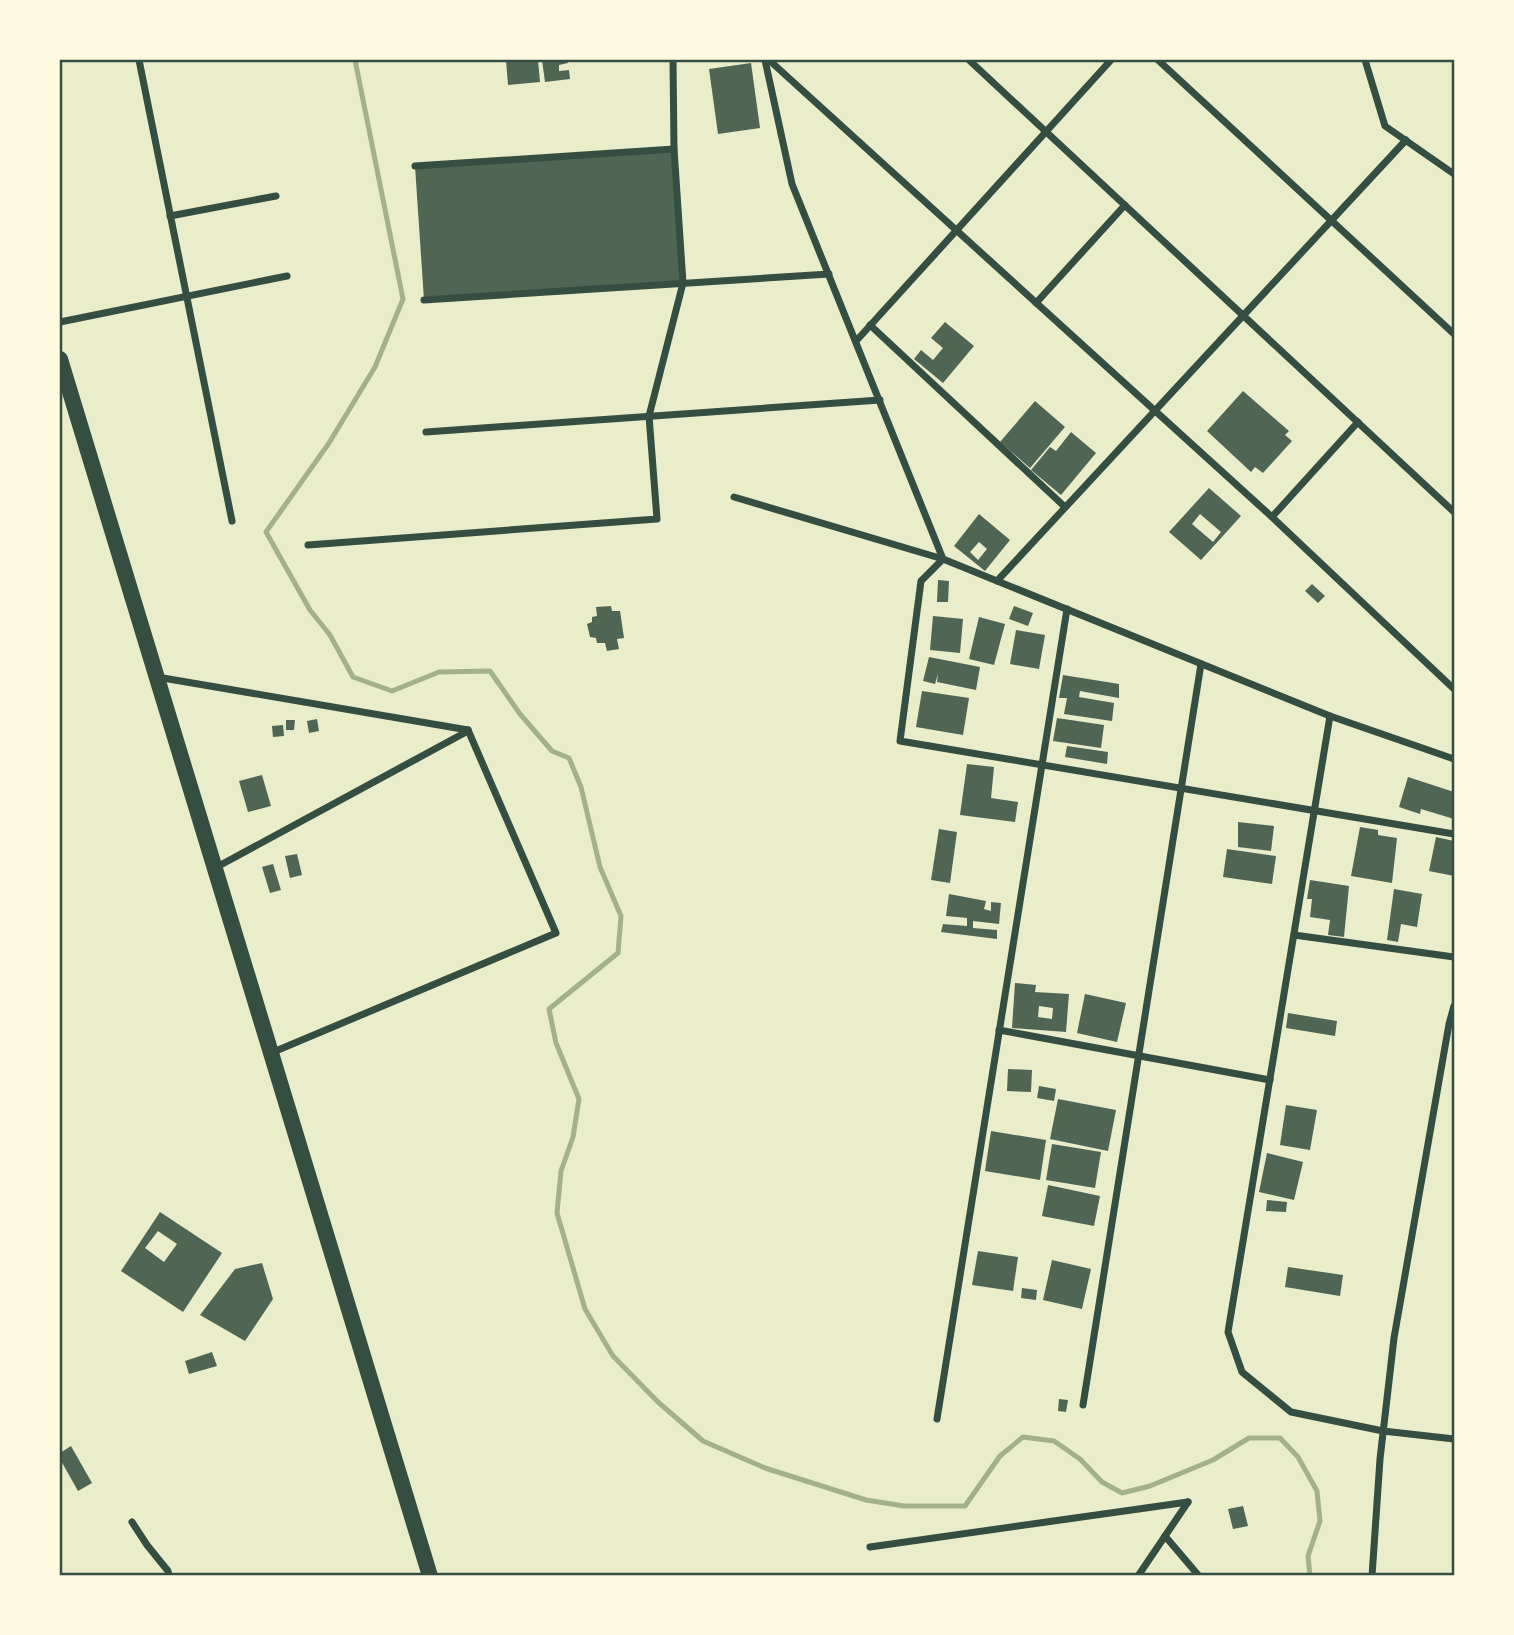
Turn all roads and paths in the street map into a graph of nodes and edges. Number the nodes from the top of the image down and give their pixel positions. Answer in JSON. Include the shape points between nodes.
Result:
{"nodes":[{"id":1,"x":138,"y":60,"type":"edge"},
{"id":2,"x":673,"y":60,"type":"edge"},
{"id":3,"x":767,"y":60,"type":"edge"},
{"id":4,"x":969,"y":60,"type":"edge"},
{"id":5,"x":1111,"y":60,"type":"edge"},
{"id":6,"x":1158,"y":60,"type":"edge"},
{"id":7,"x":1365,"y":60,"type":"edge"},
{"id":8,"x":1046,"y":131,"type":"junction"},
{"id":9,"x":1406,"y":140,"type":"junction"},
{"id":10,"x":674,"y":149,"type":"junction"},
{"id":11,"x":415,"y":166,"type":"dead end"},
{"id":12,"x":1454,"y":174,"type":"edge"},
{"id":13,"x":276,"y":196,"type":"dead end"},
{"id":14,"x":1125,"y":205,"type":"junction"},
{"id":15,"x":170,"y":216,"type":"junction"},
{"id":16,"x":1331,"y":220,"type":"junction"},
{"id":17,"x":956,"y":230,"type":"junction"},
{"id":18,"x":829,"y":274,"type":"junction"},
{"id":19,"x":287,"y":276,"type":"dead end"},
{"id":20,"x":683,"y":284,"type":"junction"},
{"id":21,"x":187,"y":296,"type":"junction"},
{"id":22,"x":424,"y":300,"type":"dead end"},
{"id":23,"x":1036,"y":303,"type":"junction"},
{"id":24,"x":1243,"y":315,"type":"junction"},
{"id":25,"x":60,"y":322,"type":"edge"},
{"id":26,"x":870,"y":326,"type":"junction"},
{"id":27,"x":1454,"y":334,"type":"edge"},
{"id":28,"x":857,"y":340,"type":"junction"},
{"id":29,"x":60,"y":359,"type":"edge"},
{"id":30,"x":880,"y":400,"type":"junction"},
{"id":31,"x":1155,"y":411,"type":"junction"},
{"id":32,"x":649,"y":416,"type":"junction"},
{"id":33,"x":1358,"y":422,"type":"junction"},
{"id":34,"x":426,"y":432,"type":"dead end"},
{"id":35,"x":734,"y":498,"type":"dead end"},
{"id":36,"x":1065,"y":507,"type":"junction"},
{"id":37,"x":1454,"y":512,"type":"edge"},
{"id":38,"x":1272,"y":517,"type":"junction"},
{"id":39,"x":232,"y":521,"type":"dead end"},
{"id":40,"x":308,"y":545,"type":"dead end"},
{"id":41,"x":943,"y":559,"type":"junction"},
{"id":42,"x":997,"y":581,"type":"junction"},
{"id":43,"x":1068,"y":609,"type":"junction"},
{"id":44,"x":1200,"y":664,"type":"junction"},
{"id":45,"x":156,"y":677,"type":"junction"},
{"id":46,"x":1454,"y":689,"type":"edge"},
{"id":47,"x":1330,"y":716,"type":"junction"},
{"id":48,"x":468,"y":730,"type":"junction"},
{"id":49,"x":1454,"y":758,"type":"edge"},
{"id":50,"x":1041,"y":764,"type":"junction"},
{"id":51,"x":1181,"y":788,"type":"junction"},
{"id":52,"x":1315,"y":810,"type":"junction"},
{"id":53,"x":1454,"y":834,"type":"edge"},
{"id":54,"x":215,"y":868,"type":"junction"},
{"id":55,"x":1294,"y":936,"type":"junction"},
{"id":56,"x":1454,"y":957,"type":"edge"},
{"id":57,"x":1454,"y":1006,"type":"edge"},
{"id":58,"x":999,"y":1030,"type":"junction"},
{"id":59,"x":271,"y":1053,"type":"junction"},
{"id":60,"x":1139,"y":1056,"type":"junction"},
{"id":61,"x":1270,"y":1080,"type":"junction"},
{"id":62,"x":1083,"y":1405,"type":"dead end"},
{"id":63,"x":937,"y":1419,"type":"dead end"},
{"id":64,"x":1383,"y":1431,"type":"junction"},
{"id":65,"x":1454,"y":1439,"type":"edge"},
{"id":66,"x":132,"y":1522,"type":"dead end"},
{"id":67,"x":1165,"y":1536,"type":"junction"},
{"id":68,"x":870,"y":1547,"type":"dead end"},
{"id":69,"x":169,"y":1576,"type":"edge"},
{"id":70,"x":430,"y":1576,"type":"edge"},
{"id":71,"x":1138,"y":1576,"type":"edge"},
{"id":72,"x":1199,"y":1576,"type":"edge"},
{"id":73,"x":1372,"y":1576,"type":"edge"}],
"edges":[{"from":1,"to":15,"type":"street"},
{"from":2,"to":10,"type":"street"},
{"from":3,"to":17,"type":"street"},
{"from":3,"to":18,"type":"street","via":[[792,184]]},
{"from":4,"to":8,"type":"street"},
{"from":5,"to":8,"type":"street"},
{"from":6,"to":16,"type":"street"},
{"from":7,"to":9,"type":"street","via":[[1385,126]]},
{"from":8,"to":14,"type":"street"},
{"from":8,"to":17,"type":"street"},
{"from":9,"to":12,"type":"street"},
{"from":9,"to":16,"type":"street"},
{"from":10,"to":11,"type":"street"},
{"from":10,"to":20,"type":"street"},
{"from":13,"to":15,"type":"street"},
{"from":14,"to":23,"type":"street"},
{"from":14,"to":24,"type":"street"},
{"from":15,"to":21,"type":"street"},
{"from":16,"to":24,"type":"street"},
{"from":16,"to":27,"type":"street"},
{"from":17,"to":23,"type":"street"},
{"from":17,"to":26,"type":"street"},
{"from":18,"to":20,"type":"street"},
{"from":18,"to":28,"type":"street"},
{"from":19,"to":21,"type":"street"},
{"from":20,"to":22,"type":"street"},
{"from":20,"to":32,"type":"street"},
{"from":21,"to":25,"type":"street"},
{"from":21,"to":39,"type":"street"},
{"from":23,"to":31,"type":"street"},
{"from":24,"to":31,"type":"street"},
{"from":24,"to":33,"type":"street"},
{"from":26,"to":28,"type":"street"},
{"from":26,"to":36,"type":"street"},
{"from":28,"to":30,"type":"street"},
{"from":29,"to":45,"type":"main road"},
{"from":30,"to":32,"type":"street"},
{"from":30,"to":41,"type":"street"},
{"from":31,"to":36,"type":"street"},
{"from":31,"to":38,"type":"street"},
{"from":32,"to":34,"type":"street"},
{"from":32,"to":40,"type":"street","via":[[657,519]]},
{"from":33,"to":37,"type":"street"},
{"from":33,"to":38,"type":"street"},
{"from":35,"to":41,"type":"street"},
{"from":36,"to":42,"type":"street"},
{"from":38,"to":46,"type":"street"},
{"from":41,"to":42,"type":"street"},
{"from":41,"to":50,"type":"street","via":[[921,580],[900,741]]},
{"from":42,"to":43,"type":"street"},
{"from":43,"to":44,"type":"street"},
{"from":43,"to":50,"type":"street"},
{"from":44,"to":47,"type":"street"},
{"from":44,"to":51,"type":"street"},
{"from":45,"to":48,"type":"street"},
{"from":45,"to":54,"type":"main road"},
{"from":47,"to":49,"type":"street"},
{"from":47,"to":52,"type":"street"},
{"from":48,"to":54,"type":"street"},
{"from":48,"to":59,"type":"street","via":[[556,933]]},
{"from":50,"to":51,"type":"street"},
{"from":50,"to":58,"type":"street"},
{"from":51,"to":52,"type":"street"},
{"from":51,"to":60,"type":"street"},
{"from":52,"to":53,"type":"street"},
{"from":52,"to":55,"type":"street"},
{"from":54,"to":59,"type":"main road"},
{"from":55,"to":56,"type":"street"},
{"from":55,"to":61,"type":"street"},
{"from":57,"to":64,"type":"street","via":[[1394,1338]]},
{"from":58,"to":60,"type":"street"},
{"from":58,"to":63,"type":"street"},
{"from":59,"to":70,"type":"main road"},
{"from":60,"to":61,"type":"street"},
{"from":60,"to":62,"type":"street"},
{"from":61,"to":64,"type":"street","via":[[1228,1332],[1242,1372],[1291,1412]]},
{"from":64,"to":65,"type":"street"},
{"from":64,"to":73,"type":"street"},
{"from":66,"to":69,"type":"street"},
{"from":67,"to":68,"type":"street","via":[[1188,1502]]},
{"from":67,"to":71,"type":"street"},
{"from":67,"to":72,"type":"street"}]}
